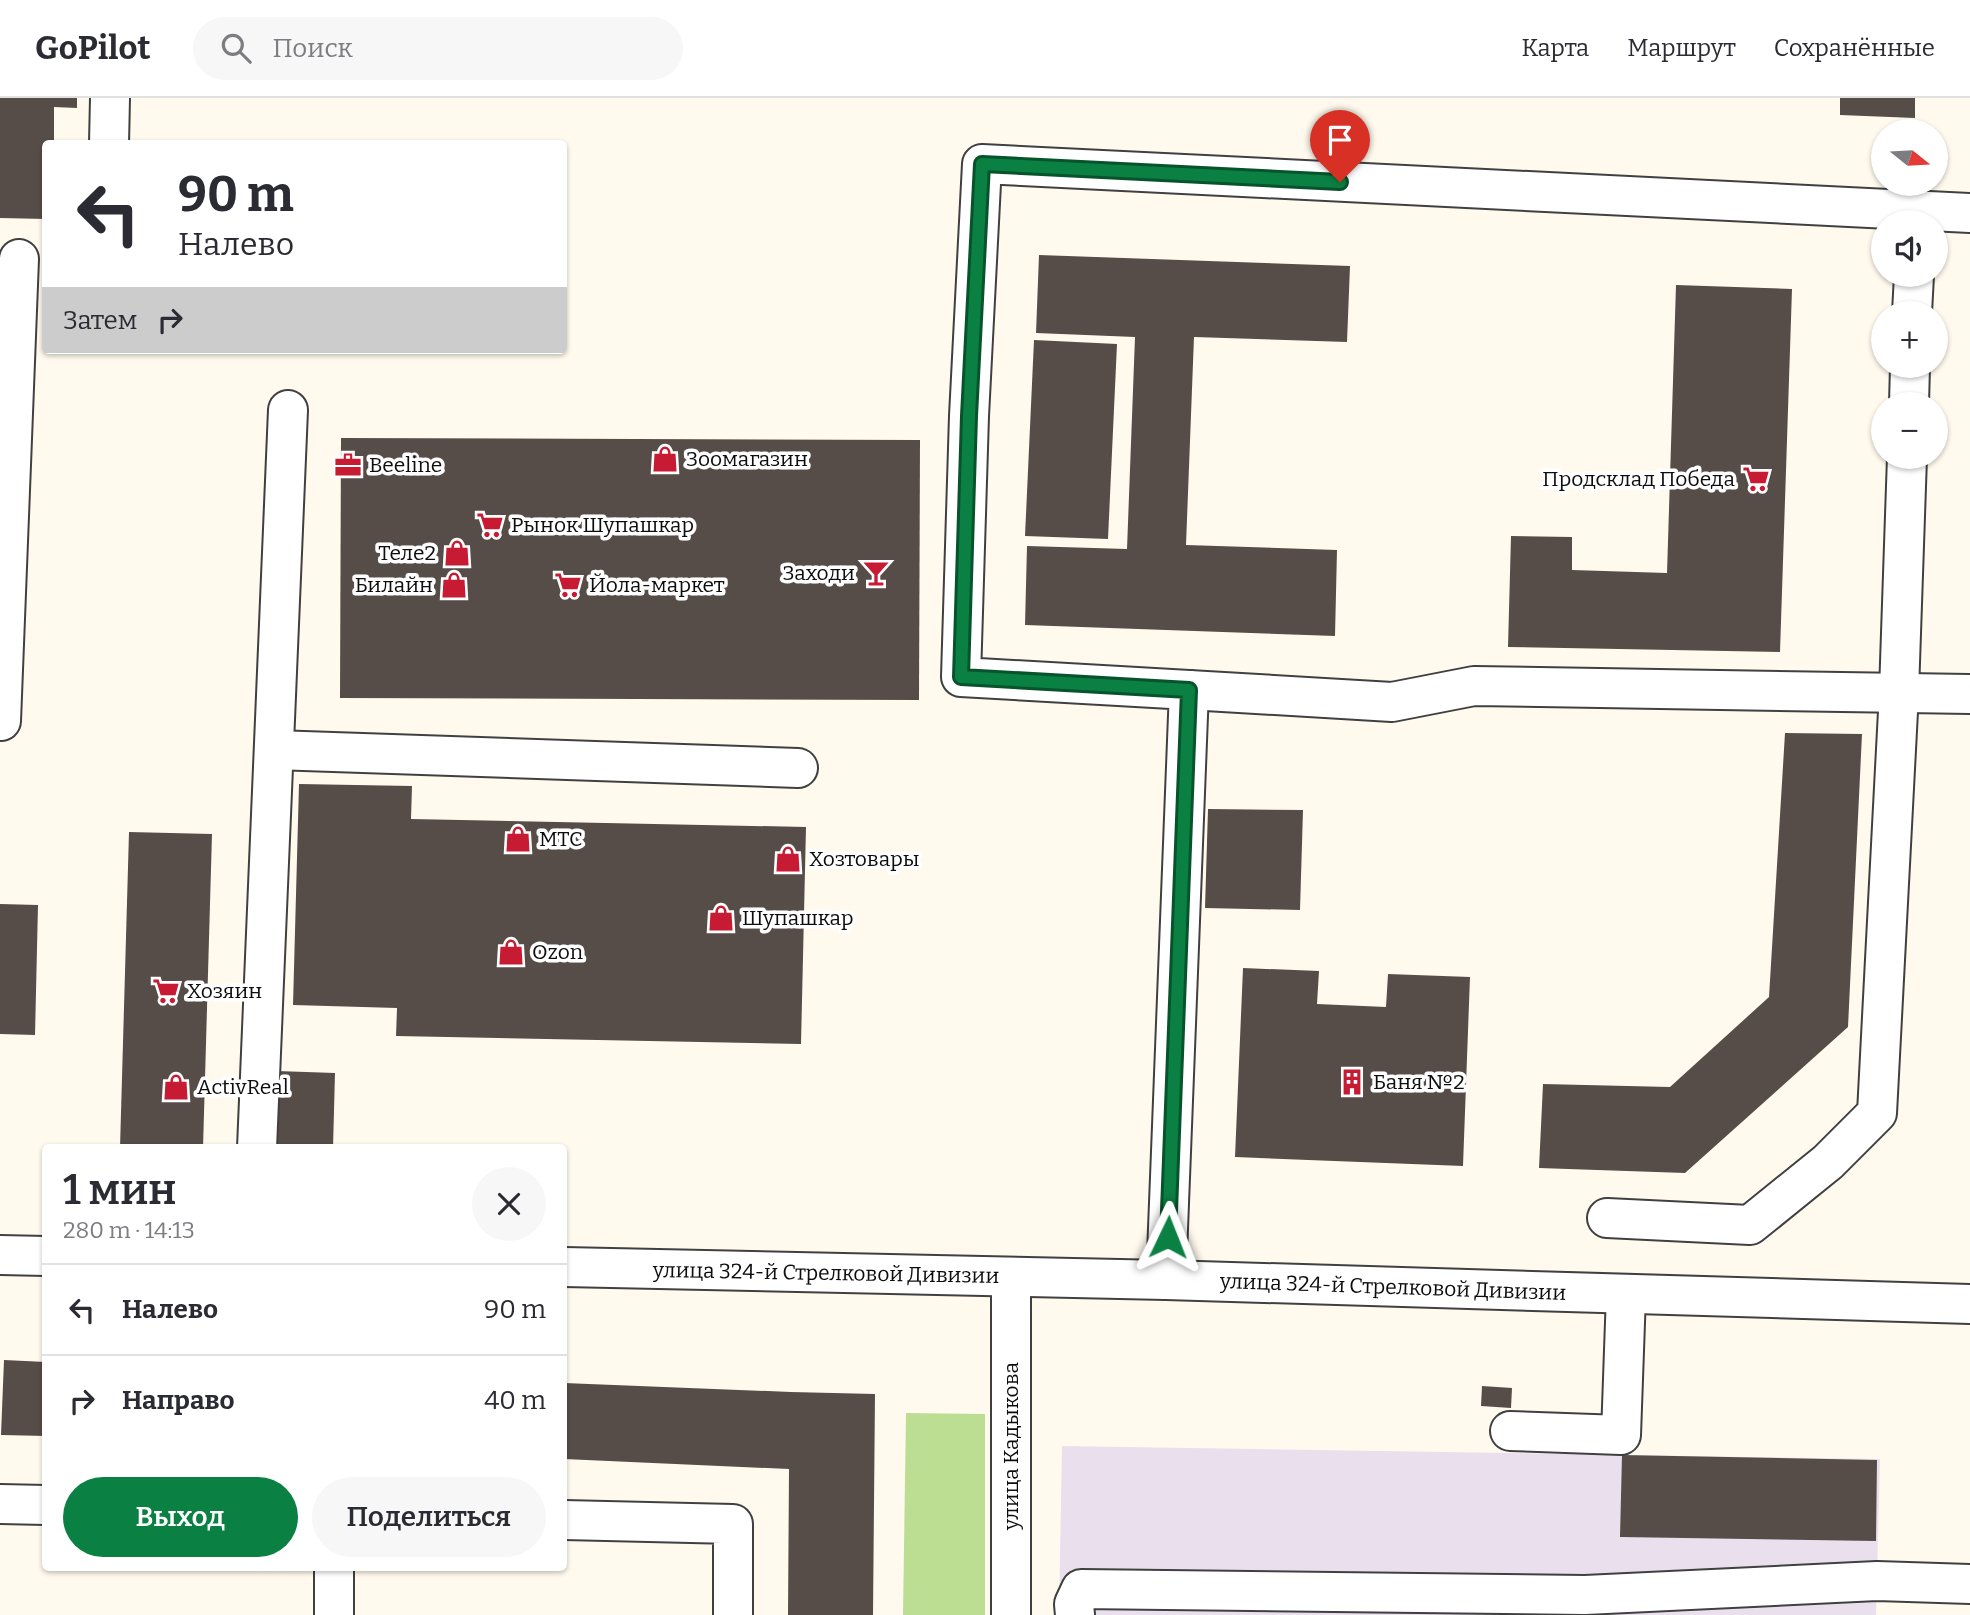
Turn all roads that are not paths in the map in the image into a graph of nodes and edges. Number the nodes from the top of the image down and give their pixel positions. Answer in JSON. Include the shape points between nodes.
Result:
{"nodes":[{"id":1,"x":110,"y":98,"type":"edge"},
{"id":2,"x":109,"y":140,"type":"edge"},
{"id":3,"x":1970,"y":213,"type":"edge"},
{"id":4,"x":1871,"y":214,"type":"edge"},
{"id":5,"x":1948,"y":215,"type":"edge"},
{"id":6,"x":21,"y":259,"type":"edge"},
{"id":7,"x":288,"y":410,"type":"dead end"},
{"id":8,"x":1907,"y":469,"type":"edge"},
{"id":9,"x":1189,"y":690,"type":"junction"},
{"id":10,"x":1899,"y":692,"type":"junction"},
{"id":11,"x":1970,"y":694,"type":"edge"},
{"id":12,"x":1,"y":721,"type":"edge"},
{"id":13,"x":274,"y":750,"type":"junction"},
{"id":14,"x":798,"y":768,"type":"dead end"},
{"id":15,"x":257,"y":1144,"type":"edge"},
{"id":16,"x":1607,"y":1218,"type":"dead end"},
{"id":17,"x":0,"y":1255,"type":"edge"},
{"id":18,"x":42,"y":1256,"type":"edge"},
{"id":19,"x":567,"y":1267,"type":"edge"},
{"id":20,"x":1012,"y":1277,"type":"junction"},
{"id":21,"x":1166,"y":1280,"type":"junction"},
{"id":22,"x":1626,"y":1294,"type":"junction"},
{"id":23,"x":1970,"y":1304,"type":"edge"},
{"id":24,"x":1510,"y":1431,"type":"dead end"},
{"id":25,"x":0,"y":1504,"type":"edge"},
{"id":26,"x":42,"y":1505,"type":"edge"},
{"id":27,"x":567,"y":1520,"type":"edge"},
{"id":28,"x":334,"y":1571,"type":"edge"},
{"id":29,"x":1970,"y":1584,"type":"edge"},
{"id":30,"x":334,"y":1615,"type":"edge"},
{"id":31,"x":733,"y":1615,"type":"edge"},
{"id":32,"x":1011,"y":1615,"type":"edge"},
{"id":33,"x":1074,"y":1615,"type":"edge"}],
"edges":[{"from":1,"to":2,"type":"street"},
{"from":3,"to":5,"type":"street"},
{"from":4,"to":9,"type":"street","via":[[982,164],[961,677]]},
{"from":6,"to":12,"type":"street"},
{"from":7,"to":13,"type":"street"},
{"from":8,"to":10,"type":"street"},
{"from":9,"to":10,"type":"street","via":[[1392,702],[1474,687]]},
{"from":9,"to":21,"type":"street"},
{"from":10,"to":11,"type":"street"},
{"from":10,"to":16,"type":"street","via":[[1877,1113],[1828,1162],[1749,1225]]},
{"from":13,"to":14,"type":"street"},
{"from":13,"to":15,"type":"street"},
{"from":17,"to":18,"type":"street"},
{"from":19,"to":20,"type":"street","name":"улица 324-й Стрелковой Дивизии"},
{"from":20,"to":21,"type":"street","name":"улица 324-й Стрелковой Дивизии"},
{"from":20,"to":32,"type":"street","name":"улица Кадыкова"},
{"from":21,"to":22,"type":"street","name":"улица 324-й Стрелковой Дивизии"},
{"from":22,"to":23,"type":"street","name":"улица 324-й Стрелковой Дивизии"},
{"from":22,"to":24,"type":"street","via":[[1621,1435]]},
{"from":25,"to":26,"type":"street"},
{"from":27,"to":31,"type":"street","via":[[733,1524]]},
{"from":28,"to":30,"type":"street"},
{"from":29,"to":33,"type":"street","via":[[1877,1581],[1585,1595],[1081,1589]]}]}
